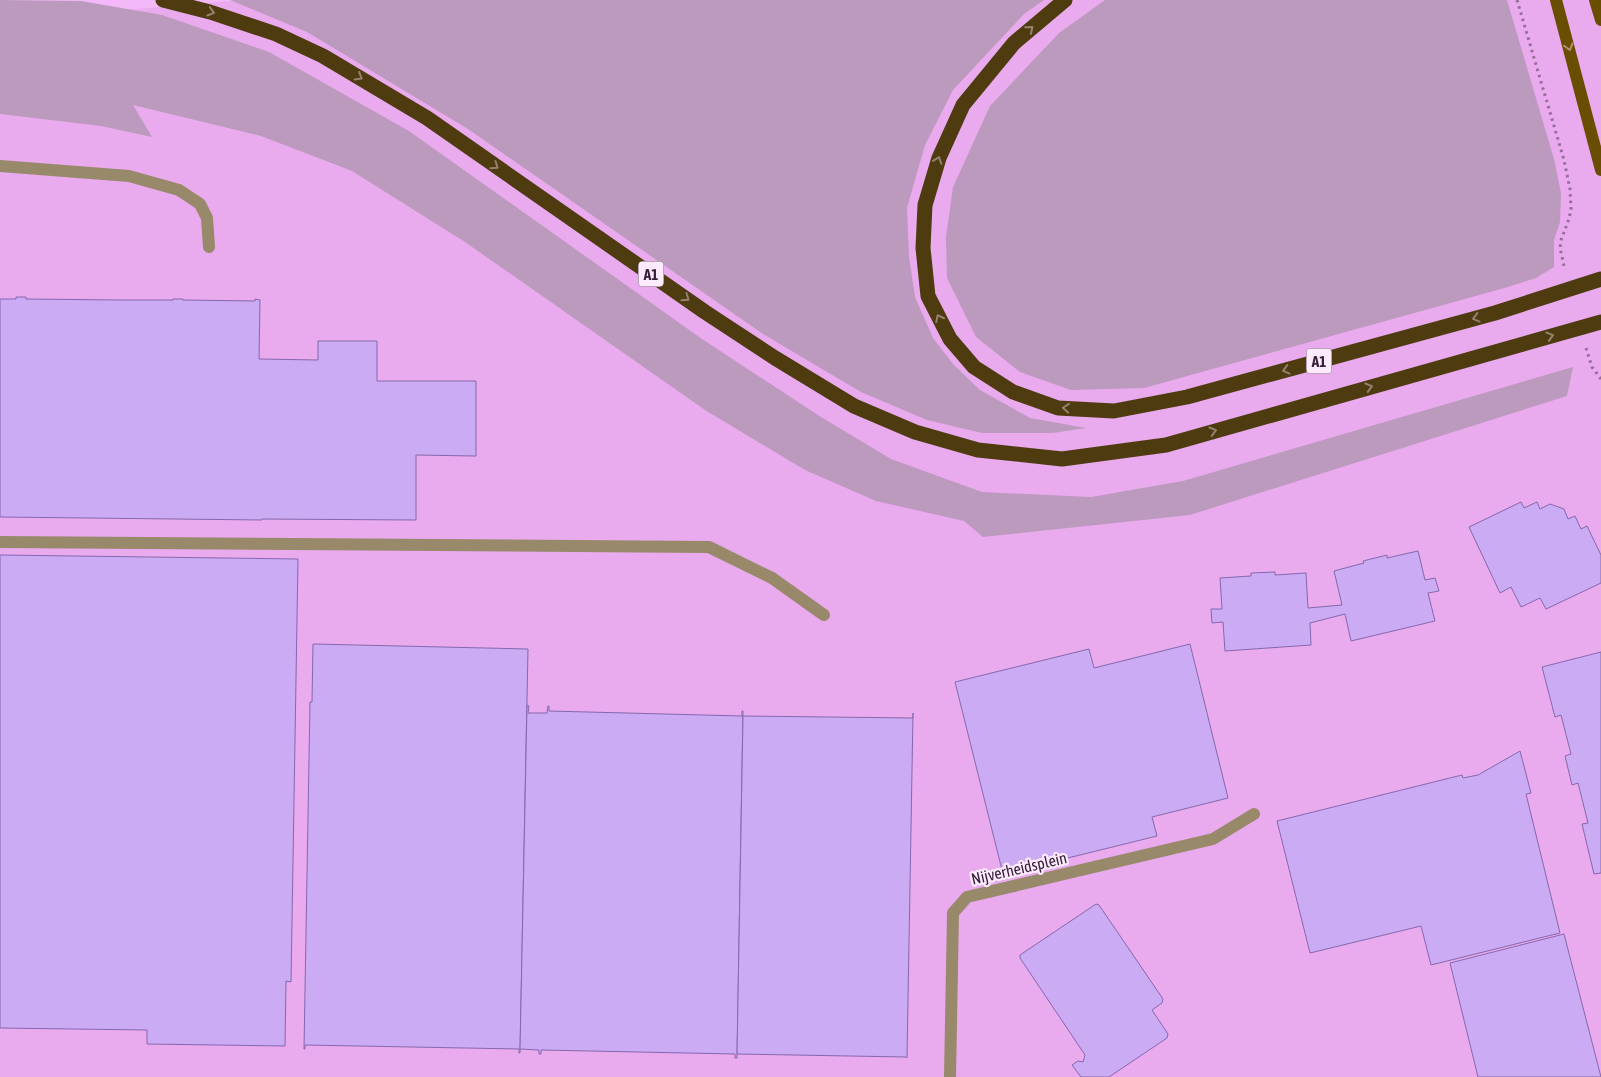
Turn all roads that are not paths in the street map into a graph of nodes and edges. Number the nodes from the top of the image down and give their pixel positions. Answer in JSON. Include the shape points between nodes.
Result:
{"nodes":[{"id":1,"x":163,"y":0,"type":"edge"},
{"id":2,"x":1065,"y":0,"type":"edge"},
{"id":3,"x":1556,"y":0,"type":"edge"},
{"id":4,"x":1595,"y":0,"type":"edge"},
{"id":5,"x":1601,"y":20,"type":"edge"},
{"id":6,"x":0,"y":166,"type":"edge"},
{"id":7,"x":1601,"y":170,"type":"edge"},
{"id":8,"x":209,"y":246,"type":"dead end"},
{"id":9,"x":1601,"y":279,"type":"edge"},
{"id":10,"x":1601,"y":322,"type":"edge"},
{"id":11,"x":0,"y":542,"type":"edge"},
{"id":12,"x":824,"y":615,"type":"dead end"},
{"id":13,"x":1254,"y":814,"type":"dead end"},
{"id":14,"x":950,"y":1077,"type":"edge"}],
"edges":[{"from":1,"to":10,"type":"highway","number":"A1","one_way":true,"via":[[276,34],[323,56],[427,118],[706,312],[854,406],[915,432],[978,450],[1062,459],[1166,445]]},
{"from":9,"to":2,"type":"highway","number":"A1","one_way":true,"via":[[1495,313],[1187,397],[1114,411],[1058,408],[1013,392],[974,367],[950,340],[928,296],[923,248],[925,205],[939,158],[963,105],[1014,43]]},
{"from":3,"to":7,"type":"main road","one_way":true},
{"from":4,"to":5,"type":"main road"},
{"from":6,"to":8,"type":"lane","via":[[129,176],[179,190],[200,204],[207,218]]},
{"from":11,"to":12,"type":"lane","via":[[709,547],[772,578]]},
{"from":13,"to":14,"type":"lane","name":"Nijverheidsplein","via":[[1213,839],[966,897],[952,914]]}]}
